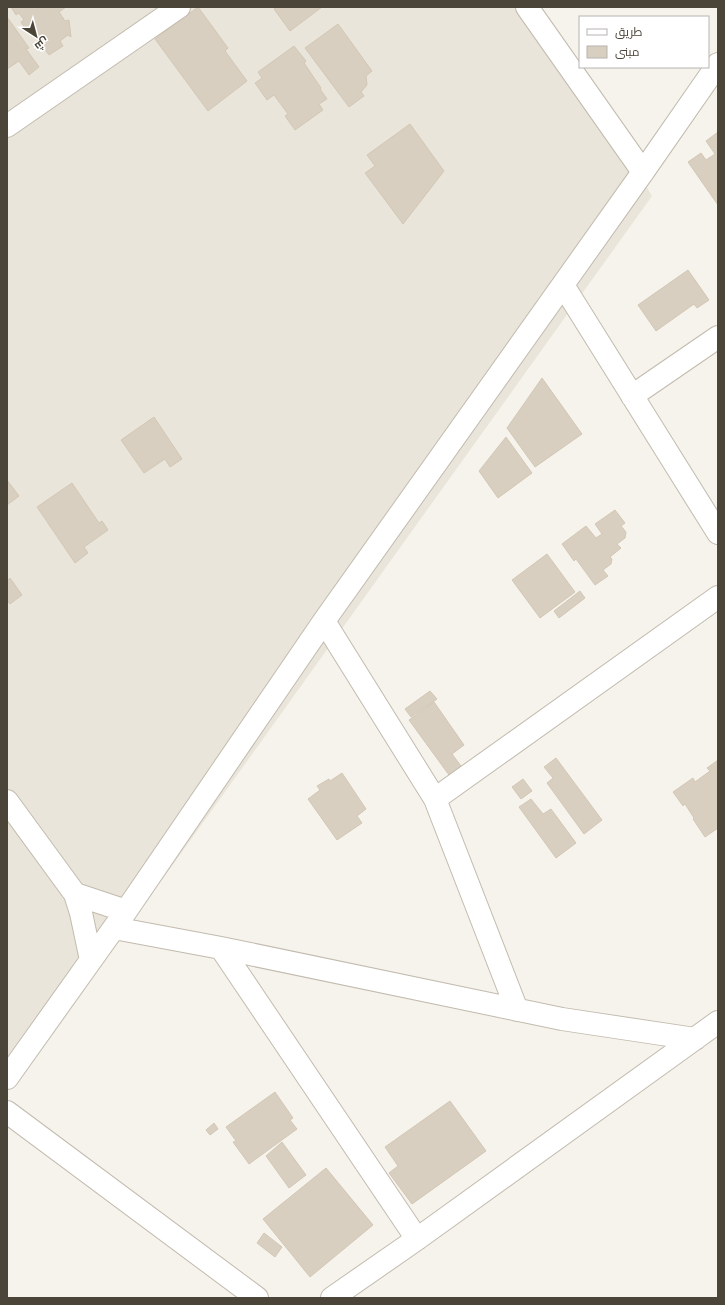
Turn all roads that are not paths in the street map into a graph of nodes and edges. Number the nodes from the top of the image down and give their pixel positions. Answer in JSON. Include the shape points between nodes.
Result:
{"nodes":[{"id":1,"x":179,"y":7,"type":"edge"},
{"id":2,"x":527,"y":7,"type":"edge"},
{"id":3,"x":718,"y":64,"type":"edge"},
{"id":4,"x":7,"y":126,"type":"edge"},
{"id":5,"x":643,"y":172,"type":"junction"},
{"id":6,"x":563,"y":285,"type":"junction"},
{"id":7,"x":718,"y":337,"type":"edge"},
{"id":8,"x":632,"y":396,"type":"junction"},
{"id":9,"x":718,"y":533,"type":"edge"},
{"id":10,"x":718,"y":598,"type":"edge"},
{"id":11,"x":324,"y":621,"type":"junction"},
{"id":12,"x":435,"y":799,"type":"junction"},
{"id":13,"x":7,"y":801,"type":"edge"},
{"id":14,"x":75,"y":894,"type":"junction"},
{"id":15,"x":120,"y":920,"type":"junction"},
{"id":16,"x":221,"y":948,"type":"junction"},
{"id":17,"x":91,"y":960,"type":"junction"},
{"id":18,"x":517,"y":1010,"type":"junction"},
{"id":19,"x":718,"y":1022,"type":"edge"},
{"id":20,"x":695,"y":1039,"type":"junction"},
{"id":21,"x":7,"y":1078,"type":"edge"},
{"id":22,"x":7,"y":1112,"type":"edge"},
{"id":23,"x":417,"y":1239,"type":"junction"},
{"id":24,"x":258,"y":1298,"type":"edge"},
{"id":25,"x":332,"y":1298,"type":"edge"}],
"edges":[{"from":1,"to":4,"type":"street"},
{"from":2,"to":5,"type":"street"},
{"from":3,"to":5,"type":"street"},
{"from":5,"to":6,"type":"street"},
{"from":6,"to":8,"type":"street"},
{"from":6,"to":11,"type":"street"},
{"from":7,"to":8,"type":"street"},
{"from":8,"to":9,"type":"street"},
{"from":10,"to":12,"type":"street"},
{"from":11,"to":12,"type":"street"},
{"from":11,"to":15,"type":"street"},
{"from":12,"to":18,"type":"street"},
{"from":13,"to":14,"type":"street"},
{"from":14,"to":15,"type":"street"},
{"from":14,"to":17,"type":"street"},
{"from":15,"to":16,"type":"street"},
{"from":15,"to":17,"type":"street"},
{"from":16,"to":18,"type":"street"},
{"from":16,"to":23,"type":"street"},
{"from":17,"to":21,"type":"street"},
{"from":18,"to":20,"type":"street","via":[[584,1024]]},
{"from":19,"to":20,"type":"street"},
{"from":20,"to":23,"type":"street"},
{"from":22,"to":24,"type":"street"},
{"from":23,"to":25,"type":"street"}]}
